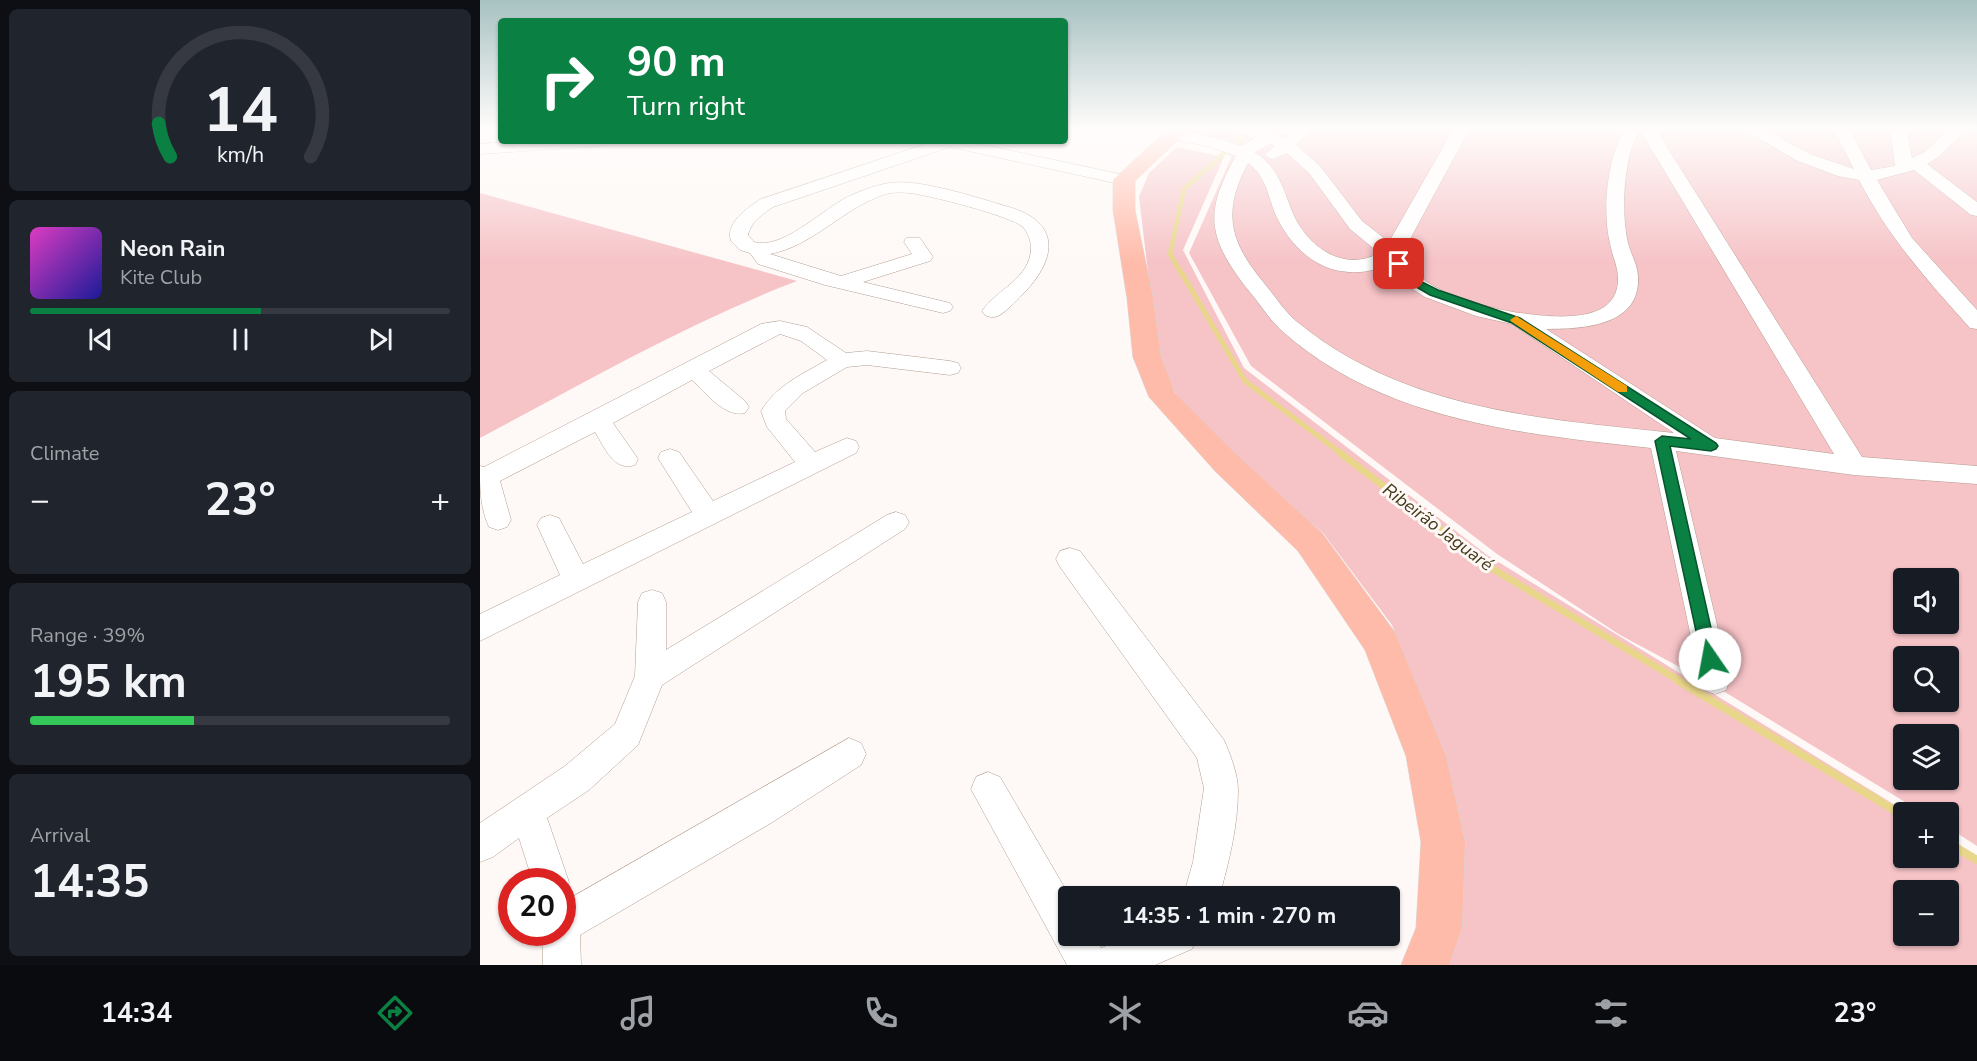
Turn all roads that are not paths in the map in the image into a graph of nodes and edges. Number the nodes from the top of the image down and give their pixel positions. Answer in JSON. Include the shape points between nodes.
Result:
{"nodes":[{"id":1,"x":855,"y":173,"type":"edge"},
{"id":2,"x":1091,"y":173,"type":"edge"},
{"id":3,"x":1132,"y":173,"type":"edge"},
{"id":4,"x":1234,"y":173,"type":"edge"},
{"id":5,"x":1268,"y":173,"type":"edge"},
{"id":6,"x":1316,"y":173,"type":"edge"},
{"id":7,"x":1437,"y":173,"type":"edge"},
{"id":8,"x":1619,"y":173,"type":"edge"},
{"id":9,"x":1675,"y":173,"type":"edge"},
{"id":10,"x":1859,"y":173,"type":"edge"},
{"id":11,"x":1895,"y":173,"type":"edge"},
{"id":12,"x":1920,"y":173,"type":"edge"},
{"id":13,"x":1867,"y":174,"type":"junction"},
{"id":14,"x":1124,"y":180,"type":"junction"},
{"id":15,"x":1977,"y":211,"type":"edge"},
{"id":16,"x":913,"y":242,"type":"dead end"},
{"id":17,"x":759,"y":250,"type":"junction"},
{"id":18,"x":1392,"y":254,"type":"junction"},
{"id":19,"x":836,"y":281,"type":"junction"},
{"id":20,"x":943,"y":307,"type":"dead end"},
{"id":21,"x":992,"y":311,"type":"dead end"},
{"id":22,"x":1516,"y":320,"type":"junction"},
{"id":23,"x":1977,"y":323,"type":"edge"},
{"id":24,"x":842,"y":361,"type":"junction"},
{"id":25,"x":950,"y":368,"type":"dead end"},
{"id":26,"x":693,"y":369,"type":"junction"},
{"id":27,"x":736,"y":407,"type":"dead end"},
{"id":28,"x":599,"y":420,"type":"junction"},
{"id":29,"x":1662,"y":441,"type":"junction"},
{"id":30,"x":1711,"y":446,"type":"junction"},
{"id":31,"x":847,"y":447,"type":"dead end"},
{"id":32,"x":670,"y":458,"type":"dead end"},
{"id":33,"x":626,"y":459,"type":"dead end"},
{"id":34,"x":811,"y":465,"type":"junction"},
{"id":35,"x":1854,"y":466,"type":"junction"},
{"id":36,"x":1977,"y":475,"type":"edge"},
{"id":37,"x":487,"y":496,"type":"edge"},
{"id":38,"x":709,"y":516,"type":"junction"},
{"id":39,"x":896,"y":522,"type":"dead end"},
{"id":40,"x":550,"y":525,"type":"dead end"},
{"id":41,"x":1070,"y":559,"type":"dead end"},
{"id":42,"x":577,"y":581,"type":"junction"},
{"id":43,"x":652,"y":602,"type":"dead end"},
{"id":44,"x":480,"y":628,"type":"edge"},
{"id":45,"x":650,"y":676,"type":"junction"},
{"id":46,"x":1715,"y":680,"type":"dead end"},
{"id":47,"x":849,"y":754,"type":"dead end"},
{"id":48,"x":988,"y":789,"type":"dead end"},
{"id":49,"x":528,"y":812,"type":"junction"},
{"id":50,"x":480,"y":843,"type":"edge"},
{"id":51,"x":546,"y":868,"type":"edge"},
{"id":52,"x":1204,"y":886,"type":"edge"},
{"id":53,"x":1058,"y":912,"type":"edge"},
{"id":54,"x":576,"y":916,"type":"edge"},
{"id":55,"x":561,"y":946,"type":"edge"},
{"id":56,"x":1078,"y":946,"type":"edge"},
{"id":57,"x":1155,"y":946,"type":"edge"},
{"id":58,"x":562,"y":965,"type":"edge"},
{"id":59,"x":1089,"y":965,"type":"edge"},
{"id":60,"x":1108,"y":965,"type":"edge"},
{"id":61,"x":1425,"y":965,"type":"edge"}],
"edges":[{"from":1,"to":17,"type":"street","via":[[767,203],[750,215],[739,234],[741,242]]},
{"from":2,"to":14,"type":"street"},
{"from":3,"to":14,"type":"main road"},
{"from":4,"to":29,"type":"street","via":[[1222,210],[1228,240],[1246,274],[1287,324],[1327,355],[1384,385],[1458,411],[1530,426]]},
{"from":5,"to":18,"type":"street","via":[[1295,233],[1317,255],[1338,266],[1359,268],[1372,266]]},
{"from":6,"to":18,"type":"street","via":[[1356,225]]},
{"from":7,"to":18,"type":"street"},
{"from":8,"to":22,"type":"street","via":[[1615,210],[1619,242],[1629,273],[1627,294],[1614,310],[1574,324]]},
{"from":9,"to":35,"type":"street"},
{"from":10,"to":13,"type":"street"},
{"from":11,"to":13,"type":"street"},
{"from":12,"to":15,"type":"street"},
{"from":13,"to":23,"type":"street","via":[[1877,198],[1908,245]]},
{"from":14,"to":61,"type":"main road","via":[[1124,210],[1147,357],[1163,397],[1310,542],[1381,642],[1426,756],[1443,842],[1439,928]]},
{"from":16,"to":19,"type":"street","via":[[923,257]]},
{"from":17,"to":19,"type":"street","via":[[765,260]]},
{"from":17,"to":21,"type":"street","via":[[789,242],[867,194],[890,188],[918,189],[1014,216],[1029,223],[1037,236],[1041,250],[1036,266],[1024,284]]},
{"from":18,"to":22,"type":"street","via":[[1415,282],[1434,293]]},
{"from":19,"to":20,"type":"street"},
{"from":22,"to":30,"type":"street"},
{"from":24,"to":25,"type":"street","via":[[867,358]]},
{"from":24,"to":26,"type":"street","via":[[798,329],[780,326]]},
{"from":24,"to":34,"type":"street","via":[[795,388],[773,411],[775,421]]},
{"from":26,"to":27,"type":"street"},
{"from":26,"to":28,"type":"street"},
{"from":28,"to":33,"type":"street"},
{"from":28,"to":37,"type":"street"},
{"from":29,"to":30,"type":"street"},
{"from":29,"to":46,"type":"street"},
{"from":30,"to":35,"type":"street"},
{"from":31,"to":34,"type":"street"},
{"from":32,"to":38,"type":"street"},
{"from":34,"to":38,"type":"street"},
{"from":35,"to":36,"type":"street"},
{"from":38,"to":42,"type":"street"},
{"from":39,"to":45,"type":"street"},
{"from":40,"to":42,"type":"street"},
{"from":41,"to":52,"type":"street","via":[[1212,751],[1221,788]]},
{"from":42,"to":44,"type":"street"},
{"from":43,"to":45,"type":"street"},
{"from":45,"to":49,"type":"street","via":[[627,734],[577,778]]},
{"from":47,"to":54,"type":"street","via":[[759,811]]},
{"from":48,"to":53,"type":"street"},
{"from":49,"to":50,"type":"street"},
{"from":49,"to":51,"type":"street"},
{"from":55,"to":58,"type":"street"},
{"from":56,"to":59,"type":"street"},
{"from":57,"to":60,"type":"street"}]}
